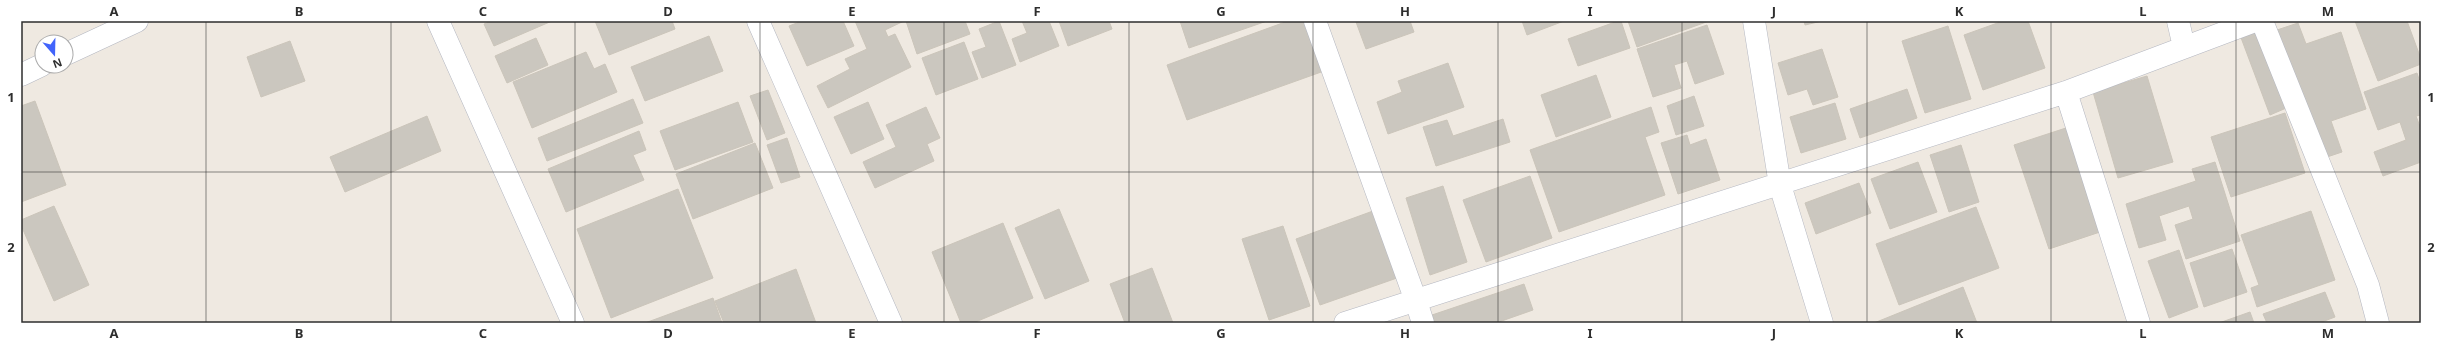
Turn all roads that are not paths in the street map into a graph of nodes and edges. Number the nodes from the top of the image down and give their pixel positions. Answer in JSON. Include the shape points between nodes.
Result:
{"nodes":[{"id":1,"x":137,"y":21,"type":"edge"},
{"id":2,"x":438,"y":21,"type":"edge"},
{"id":3,"x":758,"y":21,"type":"edge"},
{"id":4,"x":1315,"y":21,"type":"edge"},
{"id":5,"x":1754,"y":21,"type":"edge"},
{"id":6,"x":2178,"y":21,"type":"edge"},
{"id":7,"x":2255,"y":21,"type":"edge"},
{"id":8,"x":2262,"y":21,"type":"edge"},
{"id":9,"x":2184,"y":48,"type":"junction"},
{"id":10,"x":74,"y":50,"type":"edge"},
{"id":11,"x":34,"y":69,"type":"edge"},
{"id":12,"x":21,"y":75,"type":"edge"},
{"id":13,"x":2066,"y":92,"type":"junction"},
{"id":14,"x":1780,"y":185,"type":"junction"},
{"id":15,"x":1416,"y":300,"type":"junction"},
{"id":16,"x":573,"y":323,"type":"edge"},
{"id":17,"x":891,"y":323,"type":"edge"},
{"id":18,"x":1345,"y":323,"type":"edge"},
{"id":19,"x":1423,"y":323,"type":"edge"},
{"id":20,"x":1822,"y":323,"type":"edge"},
{"id":21,"x":2139,"y":323,"type":"edge"},
{"id":22,"x":2378,"y":323,"type":"edge"}],
"edges":[{"from":1,"to":10,"type":"street"},
{"from":2,"to":16,"type":"street"},
{"from":3,"to":17,"type":"street"},
{"from":4,"to":15,"type":"street"},
{"from":5,"to":14,"type":"street"},
{"from":6,"to":9,"type":"street"},
{"from":7,"to":9,"type":"street"},
{"from":8,"to":22,"type":"street","via":[[2368,285]]},
{"from":9,"to":13,"type":"street"},
{"from":11,"to":12,"type":"street"},
{"from":13,"to":14,"type":"street"},
{"from":13,"to":21,"type":"street"},
{"from":14,"to":15,"type":"street"},
{"from":14,"to":20,"type":"street"},
{"from":15,"to":18,"type":"street"},
{"from":15,"to":19,"type":"street"}]}
